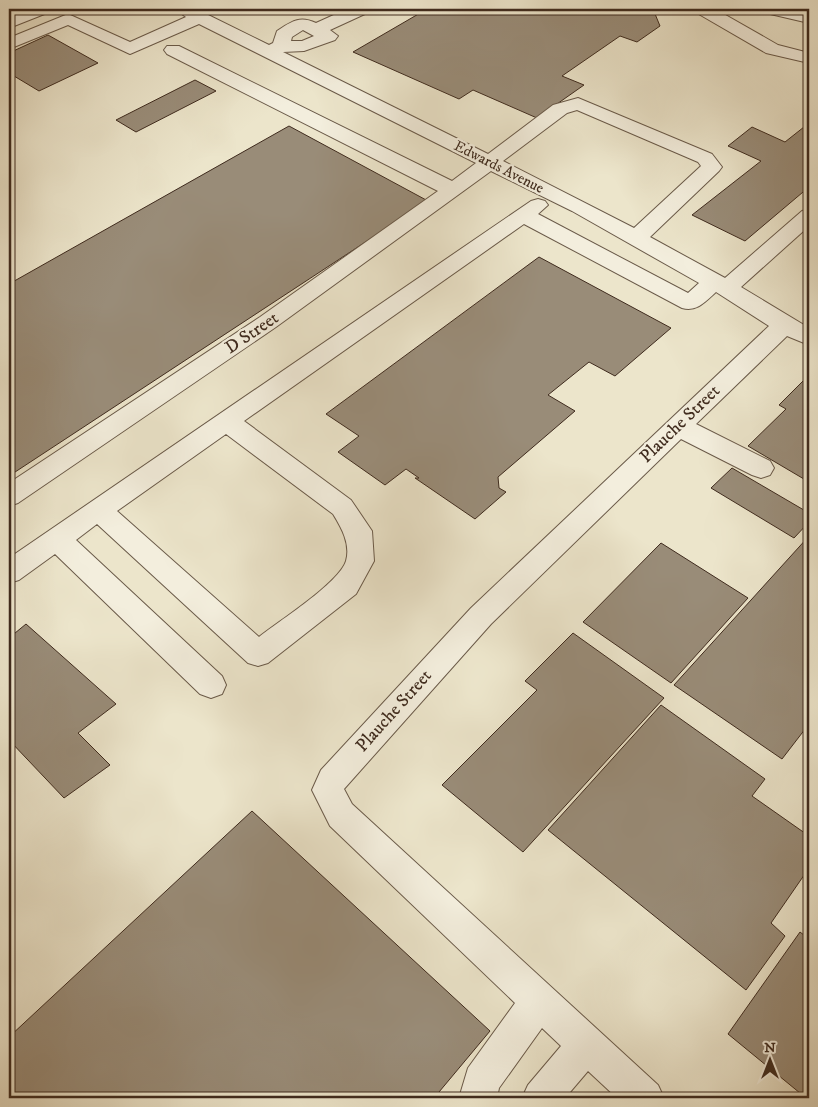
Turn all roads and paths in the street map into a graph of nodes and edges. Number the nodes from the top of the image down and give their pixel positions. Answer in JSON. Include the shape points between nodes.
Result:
{"nodes":[{"id":1,"x":41,"y":9,"type":"edge"},
{"id":2,"x":361,"y":9,"type":"edge"},
{"id":3,"x":703,"y":9,"type":"edge"},
{"id":4,"x":772,"y":9,"type":"edge"},
{"id":5,"x":191,"y":13,"type":"edge"},
{"id":6,"x":809,"y":18,"type":"edge"},
{"id":7,"x":15,"y":20,"type":"edge"},
{"id":8,"x":42,"y":30,"type":"junction"},
{"id":9,"x":9,"y":44,"type":"edge"},
{"id":10,"x":274,"y":49,"type":"junction"},
{"id":11,"x":173,"y":50,"type":"dead end"},
{"id":12,"x":809,"y":58,"type":"edge"},
{"id":13,"x":489,"y":161,"type":"junction"},
{"id":14,"x":453,"y":190,"type":"junction"},
{"id":15,"x":554,"y":194,"type":"junction"},
{"id":16,"x":523,"y":214,"type":"junction"},
{"id":17,"x":809,"y":216,"type":"edge"},
{"id":18,"x":635,"y":239,"type":"junction"},
{"id":19,"x":720,"y":286,"type":"junction"},
{"id":20,"x":796,"y":331,"type":"edge"},
{"id":21,"x":226,"y":421,"type":"junction"},
{"id":22,"x":678,"y":426,"type":"junction"},
{"id":23,"x":761,"y":468,"type":"dead end"},
{"id":24,"x":9,"y":496,"type":"edge"},
{"id":25,"x":99,"y":510,"type":"junction"},
{"id":26,"x":57,"y":539,"type":"junction"},
{"id":27,"x":9,"y":572,"type":"edge"},
{"id":28,"x":211,"y":685,"type":"dead end"},
{"id":29,"x":539,"y":1001,"type":"junction"},
{"id":30,"x":586,"y":1045,"type":"junction"},
{"id":31,"x":478,"y":1098,"type":"edge"},
{"id":32,"x":541,"y":1098,"type":"edge"},
{"id":33,"x":645,"y":1098,"type":"edge"}],
"edges":[{"from":1,"to":7,"type":"street"},
{"from":2,"to":10,"type":"street","via":[[317,29],[302,23],[284,35]]},
{"from":3,"to":12,"type":"street","via":[[772,49]]},
{"from":4,"to":6,"type":"street"},
{"from":5,"to":8,"type":"street","via":[[130,49],[68,19]]},
{"from":5,"to":10,"type":"street","name":"Edwards Avenue"},
{"from":7,"to":8,"type":"street"},
{"from":8,"to":9,"type":"street"},
{"from":10,"to":13,"type":"street","name":"Edwards Avenue"},
{"from":11,"to":14,"type":"street"},
{"from":13,"to":14,"type":"street","name":"D Street"},
{"from":13,"to":15,"type":"street","name":"Edwards Avenue"},
{"from":13,"to":18,"type":"street","name":"D Street","via":[[560,109],[578,104],[705,158],[712,166]]},
{"from":14,"to":24,"type":"street","name":"D Street","via":[[268,322]]},
{"from":15,"to":16,"type":"street"},
{"from":15,"to":18,"type":"street","name":"Edwards Avenue"},
{"from":16,"to":19,"type":"street","via":[[690,303]]},
{"from":16,"to":21,"type":"street"},
{"from":17,"to":19,"type":"street"},
{"from":18,"to":19,"type":"street","name":"Edwards Avenue"},
{"from":19,"to":20,"type":"street","name":"Edwards Avenue"},
{"from":20,"to":22,"type":"street","name":"Plauche Street"},
{"from":21,"to":25,"type":"street"},
{"from":21,"to":25,"type":"street","via":[[342,507],[358,531],[360,561],[346,586],[258,654]]},
{"from":22,"to":23,"type":"street"},
{"from":22,"to":29,"type":"street","name":"Plauche Street","via":[[480,616],[332,780],[328,790],[341,815]]},
{"from":25,"to":26,"type":"street"},
{"from":26,"to":27,"type":"street"},
{"from":26,"to":28,"type":"street"},
{"from":29,"to":30,"type":"street","name":"Plauche Street"},
{"from":29,"to":31,"type":"street","via":[[481,1081]]},
{"from":30,"to":32,"type":"street"},
{"from":30,"to":33,"type":"street","name":"Plauche Street"}]}
